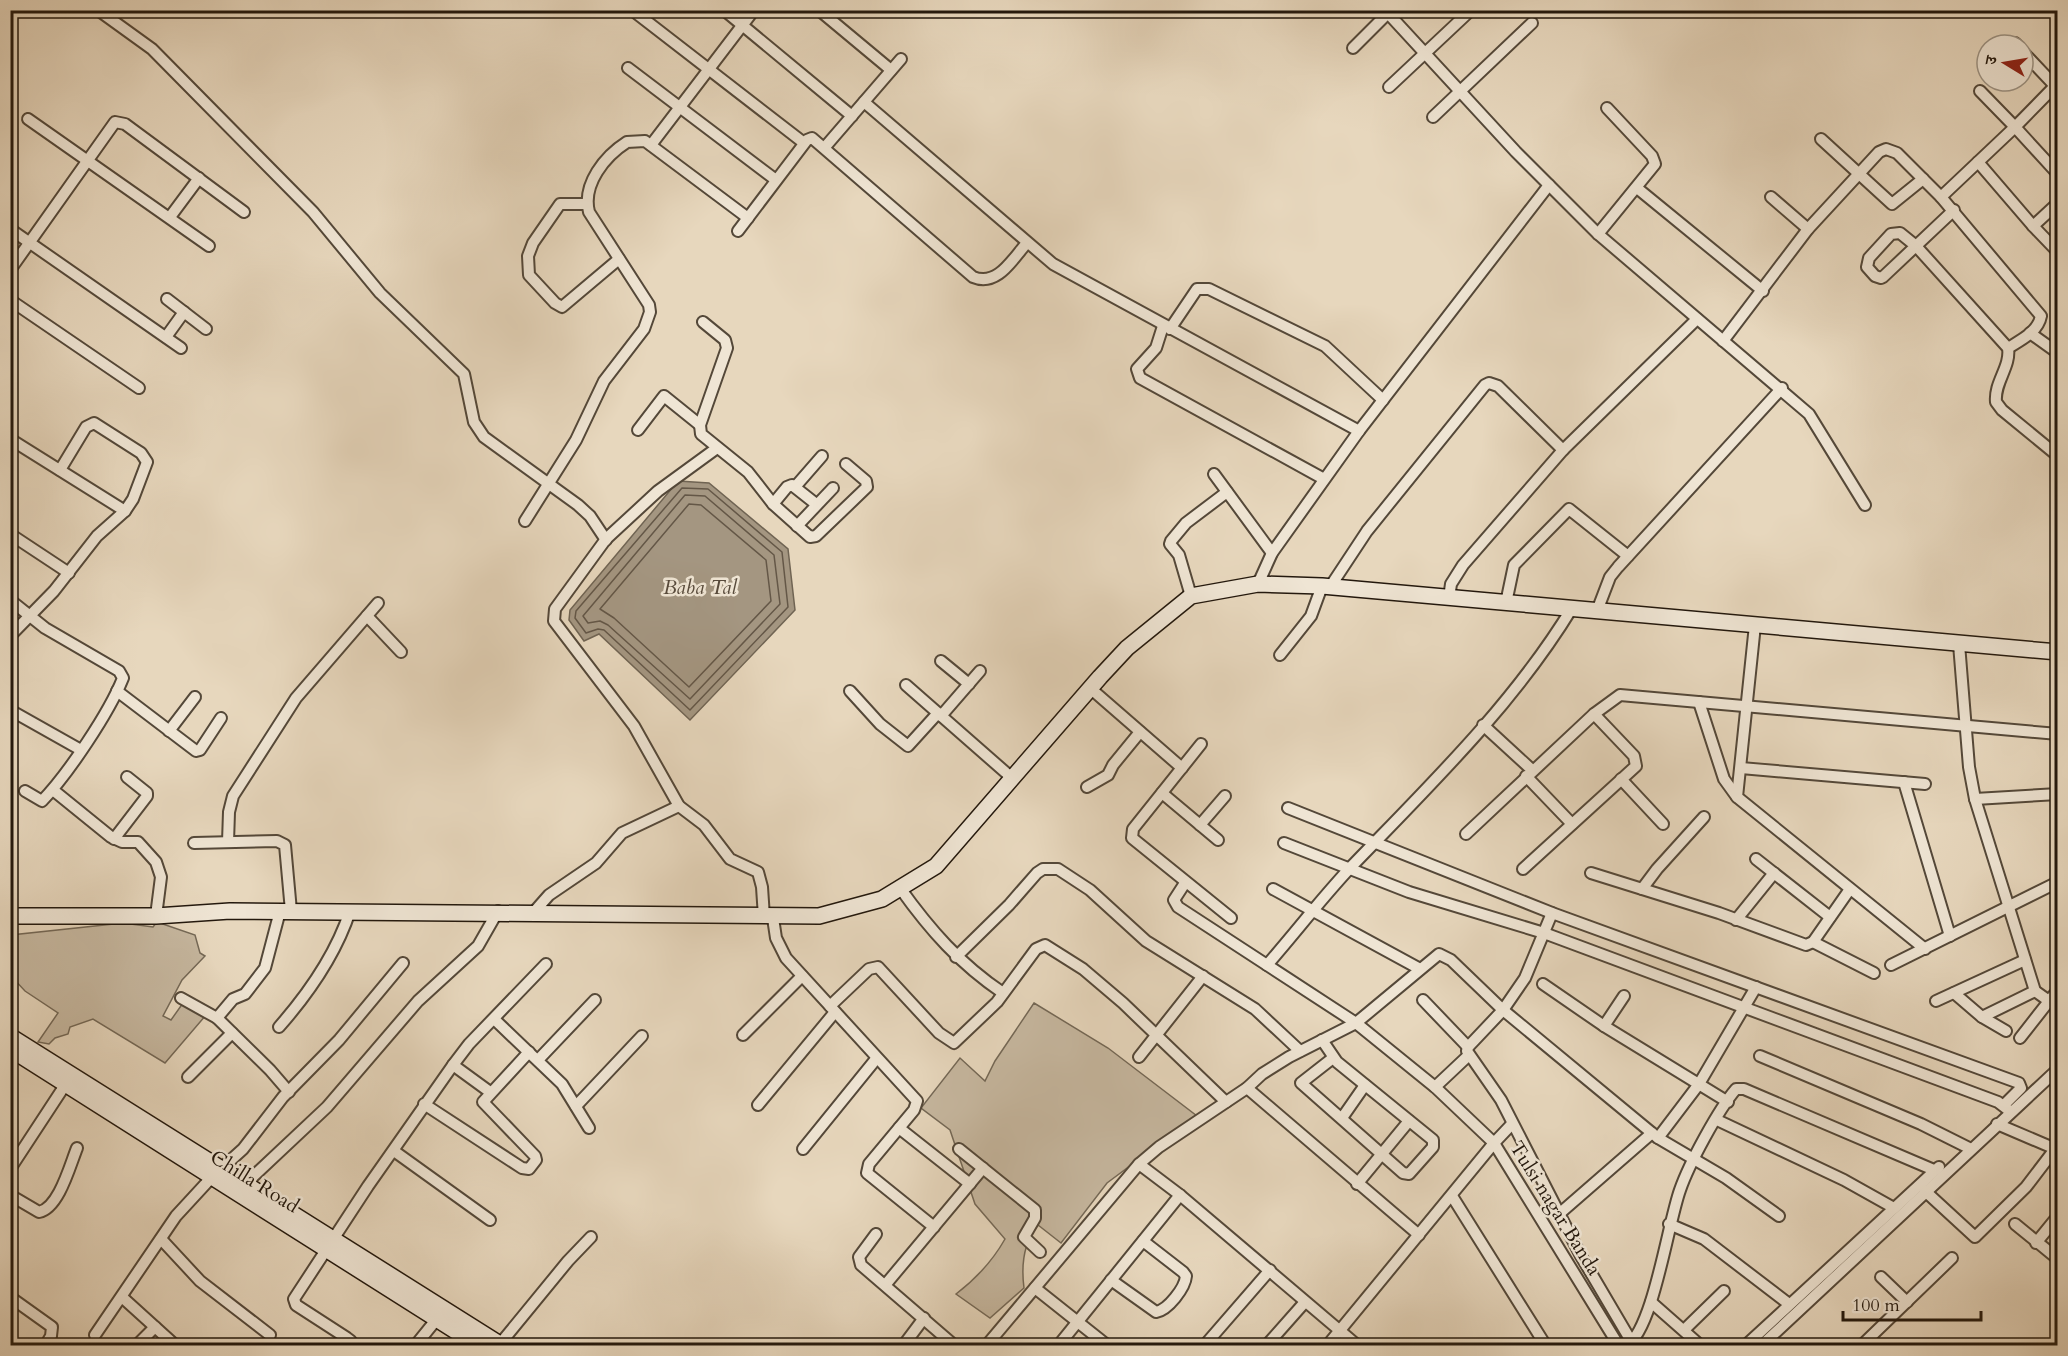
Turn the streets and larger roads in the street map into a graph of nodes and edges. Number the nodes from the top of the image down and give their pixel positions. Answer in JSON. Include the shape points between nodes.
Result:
{"nodes":[{"id":1,"x":98,"y":10,"type":"edge"},
{"id":2,"x":724,"y":10,"type":"edge"},
{"id":3,"x":754,"y":10,"type":"edge"},
{"id":4,"x":819,"y":10,"type":"edge"},
{"id":5,"x":1471,"y":10,"type":"edge"},
{"id":6,"x":1388,"y":12,"type":"edge"},
{"id":7,"x":636,"y":13,"type":"dead end"},
{"id":8,"x":1532,"y":23,"type":"dead end"},
{"id":9,"x":743,"y":25,"type":"junction"},
{"id":10,"x":1353,"y":48,"type":"dead end"},
{"id":11,"x":1423,"y":53,"type":"junction"},
{"id":12,"x":901,"y":59,"type":"dead end"},
{"id":13,"x":2035,"y":64,"type":"edge"},
{"id":14,"x":628,"y":68,"type":"dead end"},
{"id":15,"x":709,"y":69,"type":"junction"},
{"id":16,"x":891,"y":70,"type":"junction"},
{"id":17,"x":2057,"y":86,"type":"edge"},
{"id":18,"x":1389,"y":87,"type":"dead end"},
{"id":19,"x":1460,"y":92,"type":"junction"},
{"id":20,"x":1982,"y":93,"type":"edge"},
{"id":21,"x":864,"y":102,"type":"junction"},
{"id":22,"x":680,"y":107,"type":"junction"},
{"id":23,"x":1607,"y":108,"type":"dead end"},
{"id":24,"x":852,"y":116,"type":"junction"},
{"id":25,"x":1433,"y":117,"type":"dead end"},
{"id":26,"x":28,"y":119,"type":"dead end"},
{"id":27,"x":2014,"y":127,"type":"junction"},
{"id":28,"x":1821,"y":139,"type":"dead end"},
{"id":29,"x":804,"y":143,"type":"junction"},
{"id":30,"x":651,"y":145,"type":"junction"},
{"id":31,"x":825,"y":147,"type":"junction"},
{"id":32,"x":87,"y":159,"type":"junction"},
{"id":33,"x":1978,"y":162,"type":"junction"},
{"id":34,"x":1859,"y":174,"type":"junction"},
{"id":35,"x":2058,"y":174,"type":"edge"},
{"id":36,"x":199,"y":178,"type":"junction"},
{"id":37,"x":1923,"y":179,"type":"junction"},
{"id":38,"x":776,"y":180,"type":"junction"},
{"id":39,"x":1549,"y":185,"type":"junction"},
{"id":40,"x":1637,"y":188,"type":"junction"},
{"id":41,"x":1771,"y":197,"type":"dead end"},
{"id":42,"x":1941,"y":197,"type":"junction"},
{"id":43,"x":2058,"y":203,"type":"edge"},
{"id":44,"x":587,"y":204,"type":"junction"},
{"id":45,"x":1954,"y":210,"type":"junction"},
{"id":46,"x":244,"y":212,"type":"dead end"},
{"id":47,"x":170,"y":217,"type":"junction"},
{"id":48,"x":748,"y":218,"type":"junction"},
{"id":49,"x":2033,"y":226,"type":"junction"},
{"id":50,"x":10,"y":229,"type":"edge"},
{"id":51,"x":1808,"y":229,"type":"junction"},
{"id":52,"x":738,"y":231,"type":"dead end"},
{"id":53,"x":1598,"y":234,"type":"junction"},
{"id":54,"x":30,"y":243,"type":"junction"},
{"id":55,"x":1026,"y":244,"type":"junction"},
{"id":56,"x":209,"y":246,"type":"dead end"},
{"id":57,"x":1916,"y":246,"type":"junction"},
{"id":58,"x":2058,"y":252,"type":"edge"},
{"id":59,"x":619,"y":259,"type":"junction"},
{"id":60,"x":10,"y":270,"type":"edge"},
{"id":61,"x":1763,"y":291,"type":"junction"},
{"id":62,"x":167,"y":299,"type":"dead end"},
{"id":63,"x":10,"y":300,"type":"edge"},
{"id":64,"x":184,"y":312,"type":"junction"},
{"id":65,"x":1697,"y":319,"type":"junction"},
{"id":66,"x":703,"y":322,"type":"dead end"},
{"id":67,"x":1167,"y":328,"type":"junction"},
{"id":68,"x":206,"y":329,"type":"dead end"},
{"id":69,"x":2030,"y":333,"type":"junction"},
{"id":70,"x":166,"y":337,"type":"junction"},
{"id":71,"x":1724,"y":341,"type":"junction"},
{"id":72,"x":181,"y":348,"type":"dead end"},
{"id":73,"x":2008,"y":348,"type":"junction"},
{"id":74,"x":2058,"y":353,"type":"edge"},
{"id":75,"x":139,"y":388,"type":"dead end"},
{"id":76,"x":1782,"y":388,"type":"junction"},
{"id":77,"x":1383,"y":400,"type":"junction"},
{"id":78,"x":700,"y":424,"type":"junction"},
{"id":79,"x":638,"y":430,"type":"dead end"},
{"id":80,"x":1359,"y":431,"type":"junction"},
{"id":81,"x":10,"y":439,"type":"edge"},
{"id":82,"x":717,"y":448,"type":"junction"},
{"id":83,"x":1563,"y":450,"type":"junction"},
{"id":84,"x":822,"y":456,"type":"dead end"},
{"id":85,"x":2058,"y":456,"type":"edge"},
{"id":86,"x":846,"y":464,"type":"dead end"},
{"id":87,"x":60,"y":470,"type":"junction"},
{"id":88,"x":1214,"y":474,"type":"dead end"},
{"id":89,"x":1324,"y":479,"type":"junction"},
{"id":90,"x":547,"y":484,"type":"junction"},
{"id":91,"x":795,"y":487,"type":"junction"},
{"id":92,"x":833,"y":488,"type":"dead end"},
{"id":93,"x":1227,"y":492,"type":"junction"},
{"id":94,"x":773,"y":504,"type":"junction"},
{"id":95,"x":816,"y":504,"type":"junction"},
{"id":96,"x":1865,"y":505,"type":"dead end"},
{"id":97,"x":125,"y":511,"type":"junction"},
{"id":98,"x":525,"y":521,"type":"dead end"},
{"id":99,"x":797,"y":526,"type":"junction"},
{"id":100,"x":10,"y":534,"type":"edge"},
{"id":101,"x":606,"y":540,"type":"junction"},
{"id":102,"x":1272,"y":553,"type":"junction"},
{"id":103,"x":1628,"y":556,"type":"junction"},
{"id":104,"x":69,"y":573,"type":"junction"},
{"id":105,"x":1258,"y":584,"type":"junction"},
{"id":106,"x":1326,"y":587,"type":"junction"},
{"id":107,"x":1191,"y":596,"type":"junction"},
{"id":108,"x":1449,"y":598,"type":"junction"},
{"id":109,"x":10,"y":600,"type":"edge"},
{"id":110,"x":378,"y":603,"type":"dead end"},
{"id":111,"x":1506,"y":603,"type":"junction"},
{"id":112,"x":1572,"y":609,"type":"junction"},
{"id":113,"x":1597,"y":610,"type":"junction"},
{"id":114,"x":31,"y":615,"type":"junction"},
{"id":115,"x":366,"y":616,"type":"junction"},
{"id":116,"x":1755,"y":625,"type":"junction"},
{"id":117,"x":10,"y":636,"type":"edge"},
{"id":118,"x":1959,"y":644,"type":"junction"},
{"id":119,"x":401,"y":652,"type":"dead end"},
{"id":120,"x":2058,"y":652,"type":"edge"},
{"id":121,"x":1280,"y":655,"type":"dead end"},
{"id":122,"x":941,"y":661,"type":"dead end"},
{"id":123,"x":980,"y":671,"type":"dead end"},
{"id":124,"x":969,"y":684,"type":"junction"},
{"id":125,"x":906,"y":685,"type":"dead end"},
{"id":126,"x":1090,"y":688,"type":"junction"},
{"id":127,"x":117,"y":691,"type":"junction"},
{"id":128,"x":850,"y":691,"type":"dead end"},
{"id":129,"x":195,"y":697,"type":"dead end"},
{"id":130,"x":1699,"y":702,"type":"junction"},
{"id":131,"x":1748,"y":707,"type":"junction"},
{"id":132,"x":10,"y":710,"type":"edge"},
{"id":133,"x":1594,"y":714,"type":"junction"},
{"id":134,"x":939,"y":715,"type":"junction"},
{"id":135,"x":221,"y":718,"type":"dead end"},
{"id":136,"x":1483,"y":725,"type":"junction"},
{"id":137,"x":1966,"y":727,"type":"junction"},
{"id":138,"x":170,"y":732,"type":"junction"},
{"id":139,"x":1140,"y":732,"type":"junction"},
{"id":140,"x":2058,"y":734,"type":"edge"},
{"id":141,"x":1201,"y":744,"type":"dead end"},
{"id":142,"x":81,"y":750,"type":"junction"},
{"id":143,"x":1182,"y":768,"type":"junction"},
{"id":144,"x":1741,"y":768,"type":"junction"},
{"id":145,"x":1529,"y":773,"type":"junction"},
{"id":146,"x":127,"y":777,"type":"dead end"},
{"id":147,"x":1012,"y":778,"type":"junction"},
{"id":148,"x":1621,"y":780,"type":"junction"},
{"id":149,"x":1904,"y":782,"type":"junction"},
{"id":150,"x":1925,"y":784,"type":"dead end"},
{"id":151,"x":1088,"y":787,"type":"dead end"},
{"id":152,"x":53,"y":790,"type":"junction"},
{"id":153,"x":25,"y":791,"type":"dead end"},
{"id":154,"x":1162,"y":793,"type":"junction"},
{"id":155,"x":2058,"y":794,"type":"edge"},
{"id":156,"x":1225,"y":796,"type":"dead end"},
{"id":157,"x":1737,"y":797,"type":"junction"},
{"id":158,"x":1975,"y":799,"type":"junction"},
{"id":159,"x":679,"y":806,"type":"junction"},
{"id":160,"x":1288,"y":808,"type":"dead end"},
{"id":161,"x":1704,"y":817,"type":"dead end"},
{"id":162,"x":1572,"y":824,"type":"junction"},
{"id":163,"x":1663,"y":824,"type":"dead end"},
{"id":164,"x":1200,"y":825,"type":"junction"},
{"id":165,"x":1466,"y":834,"type":"dead end"},
{"id":166,"x":114,"y":839,"type":"junction"},
{"id":167,"x":1218,"y":840,"type":"dead end"},
{"id":168,"x":228,"y":842,"type":"junction"},
{"id":169,"x":194,"y":843,"type":"dead end"},
{"id":170,"x":1284,"y":843,"type":"dead end"},
{"id":171,"x":1376,"y":844,"type":"junction"},
{"id":172,"x":1756,"y":859,"type":"dead end"},
{"id":173,"x":1350,"y":869,"type":"junction"},
{"id":174,"x":1523,"y":870,"type":"dead end"},
{"id":175,"x":1591,"y":873,"type":"dead end"},
{"id":176,"x":1774,"y":873,"type":"junction"},
{"id":177,"x":2058,"y":882,"type":"edge"},
{"id":178,"x":1185,"y":883,"type":"junction"},
{"id":179,"x":900,"y":888,"type":"junction"},
{"id":180,"x":1273,"y":889,"type":"dead end"},
{"id":181,"x":1850,"y":889,"type":"junction"},
{"id":182,"x":1642,"y":890,"type":"junction"},
{"id":183,"x":2008,"y":907,"type":"junction"},
{"id":184,"x":1315,"y":910,"type":"junction"},
{"id":185,"x":285,"y":911,"type":"junction"},
{"id":186,"x":350,"y":911,"type":"junction"},
{"id":187,"x":498,"y":911,"type":"junction"},
{"id":188,"x":534,"y":912,"type":"junction"},
{"id":189,"x":1552,"y":913,"type":"junction"},
{"id":190,"x":10,"y":916,"type":"edge"},
{"id":191,"x":156,"y":916,"type":"junction"},
{"id":192,"x":1830,"y":917,"type":"junction"},
{"id":193,"x":769,"y":918,"type":"junction"},
{"id":194,"x":1232,"y":918,"type":"dead end"},
{"id":195,"x":1736,"y":920,"type":"junction"},
{"id":196,"x":1544,"y":933,"type":"junction"},
{"id":197,"x":1950,"y":936,"type":"junction"},
{"id":198,"x":1813,"y":942,"type":"junction"},
{"id":199,"x":1925,"y":949,"type":"junction"},
{"id":200,"x":956,"y":957,"type":"junction"},
{"id":201,"x":2025,"y":960,"type":"junction"},
{"id":202,"x":403,"y":963,"type":"dead end"},
{"id":203,"x":546,"y":964,"type":"dead end"},
{"id":204,"x":1267,"y":965,"type":"junction"},
{"id":205,"x":1891,"y":965,"type":"dead end"},
{"id":206,"x":1420,"y":969,"type":"junction"},
{"id":207,"x":1874,"y":973,"type":"dead end"},
{"id":208,"x":802,"y":976,"type":"junction"},
{"id":209,"x":1203,"y":976,"type":"junction"},
{"id":210,"x":1543,"y":984,"type":"dead end"},
{"id":211,"x":1756,"y":987,"type":"junction"},
{"id":212,"x":2058,"y":990,"type":"edge"},
{"id":213,"x":2035,"y":991,"type":"junction"},
{"id":214,"x":1003,"y":993,"type":"junction"},
{"id":215,"x":1954,"y":993,"type":"junction"},
{"id":216,"x":1624,"y":996,"type":"dead end"},
{"id":217,"x":180,"y":998,"type":"dead end"},
{"id":218,"x":595,"y":1000,"type":"dead end"},
{"id":219,"x":1423,"y":1000,"type":"dead end"},
{"id":220,"x":1936,"y":1001,"type":"dead end"},
{"id":221,"x":2049,"y":1001,"type":"junction"},
{"id":222,"x":1745,"y":1008,"type":"junction"},
{"id":223,"x":832,"y":1009,"type":"junction"},
{"id":224,"x":1503,"y":1010,"type":"junction"},
{"id":225,"x":1982,"y":1017,"type":"junction"},
{"id":226,"x":217,"y":1018,"type":"junction"},
{"id":227,"x":494,"y":1019,"type":"junction"},
{"id":228,"x":1356,"y":1023,"type":"junction"},
{"id":229,"x":1604,"y":1026,"type":"junction"},
{"id":230,"x":279,"y":1027,"type":"dead end"},
{"id":231,"x":2006,"y":1031,"type":"dead end"},
{"id":232,"x":232,"y":1033,"type":"junction"},
{"id":233,"x":743,"y":1035,"type":"dead end"},
{"id":234,"x":1157,"y":1035,"type":"junction"},
{"id":235,"x":10,"y":1036,"type":"edge"},
{"id":236,"x":642,"y":1036,"type":"dead end"},
{"id":237,"x":2020,"y":1038,"type":"dead end"},
{"id":238,"x":1322,"y":1040,"type":"junction"},
{"id":239,"x":10,"y":1049,"type":"edge"},
{"id":240,"x":1300,"y":1051,"type":"junction"},
{"id":241,"x":1468,"y":1051,"type":"junction"},
{"id":242,"x":529,"y":1052,"type":"junction"},
{"id":243,"x":1760,"y":1056,"type":"dead end"},
{"id":244,"x":1139,"y":1057,"type":"dead end"},
{"id":245,"x":1333,"y":1058,"type":"junction"},
{"id":246,"x":876,"y":1059,"type":"junction"},
{"id":247,"x":538,"y":1060,"type":"junction"},
{"id":248,"x":453,"y":1065,"type":"junction"},
{"id":249,"x":2058,"y":1069,"type":"edge"},
{"id":250,"x":188,"y":1077,"type":"dead end"},
{"id":251,"x":68,"y":1079,"type":"junction"},
{"id":252,"x":2053,"y":1079,"type":"edge"},
{"id":253,"x":1700,"y":1084,"type":"junction"},
{"id":254,"x":1365,"y":1085,"type":"junction"},
{"id":255,"x":1435,"y":1087,"type":"junction"},
{"id":256,"x":1247,"y":1088,"type":"junction"},
{"id":257,"x":288,"y":1092,"type":"junction"},
{"id":258,"x":490,"y":1092,"type":"junction"},
{"id":259,"x":1728,"y":1101,"type":"junction"},
{"id":260,"x":1226,"y":1102,"type":"junction"},
{"id":261,"x":424,"y":1104,"type":"junction"},
{"id":262,"x":758,"y":1105,"type":"dead end"},
{"id":263,"x":576,"y":1106,"type":"junction"},
{"id":264,"x":2007,"y":1108,"type":"junction"},
{"id":265,"x":1342,"y":1118,"type":"junction"},
{"id":266,"x":1717,"y":1120,"type":"junction"},
{"id":267,"x":1408,"y":1121,"type":"junction"},
{"id":268,"x":1512,"y":1124,"type":"junction"},
{"id":269,"x":1997,"y":1124,"type":"junction"},
{"id":270,"x":589,"y":1128,"type":"dead end"},
{"id":271,"x":899,"y":1128,"type":"junction"},
{"id":272,"x":1655,"y":1135,"type":"junction"},
{"id":273,"x":1494,"y":1143,"type":"junction"},
{"id":274,"x":77,"y":1148,"type":"dead end"},
{"id":275,"x":803,"y":1149,"type":"dead end"},
{"id":276,"x":960,"y":1149,"type":"dead end"},
{"id":277,"x":1971,"y":1149,"type":"junction"},
{"id":278,"x":2056,"y":1150,"type":"edge"},
{"id":279,"x":394,"y":1151,"type":"junction"},
{"id":280,"x":1382,"y":1154,"type":"junction"},
{"id":281,"x":1694,"y":1160,"type":"junction"},
{"id":282,"x":1139,"y":1164,"type":"junction"},
{"id":283,"x":983,"y":1168,"type":"junction"},
{"id":284,"x":10,"y":1169,"type":"edge"},
{"id":285,"x":1948,"y":1169,"type":"junction"},
{"id":286,"x":1934,"y":1170,"type":"junction"},
{"id":287,"x":216,"y":1174,"type":"junction"},
{"id":288,"x":245,"y":1184,"type":"junction"},
{"id":289,"x":970,"y":1184,"type":"junction"},
{"id":290,"x":1357,"y":1184,"type":"junction"},
{"id":291,"x":1925,"y":1191,"type":"junction"},
{"id":292,"x":10,"y":1194,"type":"edge"},
{"id":293,"x":1180,"y":1195,"type":"junction"},
{"id":294,"x":1452,"y":1196,"type":"junction"},
{"id":295,"x":1894,"y":1208,"type":"junction"},
{"id":296,"x":1559,"y":1214,"type":"junction"},
{"id":297,"x":1779,"y":1216,"type":"dead end"},
{"id":298,"x":490,"y":1220,"type":"dead end"},
{"id":299,"x":2055,"y":1223,"type":"edge"},
{"id":300,"x":1670,"y":1224,"type":"junction"},
{"id":301,"x":2015,"y":1224,"type":"dead end"},
{"id":302,"x":934,"y":1227,"type":"junction"},
{"id":303,"x":876,"y":1234,"type":"dead end"},
{"id":304,"x":1419,"y":1235,"type":"junction"},
{"id":305,"x":591,"y":1237,"type":"dead end"},
{"id":306,"x":161,"y":1239,"type":"junction"},
{"id":307,"x":1143,"y":1240,"type":"junction"},
{"id":308,"x":2036,"y":1244,"type":"junction"},
{"id":309,"x":330,"y":1245,"type":"junction"},
{"id":310,"x":1040,"y":1252,"type":"dead end"},
{"id":311,"x":1952,"y":1258,"type":"dead end"},
{"id":312,"x":2058,"y":1259,"type":"edge"},
{"id":313,"x":1270,"y":1270,"type":"junction"},
{"id":314,"x":1881,"y":1277,"type":"dead end"},
{"id":315,"x":1111,"y":1280,"type":"junction"},
{"id":316,"x":886,"y":1284,"type":"junction"},
{"id":317,"x":1035,"y":1288,"type":"junction"},
{"id":318,"x":1724,"y":1291,"type":"dead end"},
{"id":319,"x":10,"y":1297,"type":"edge"},
{"id":320,"x":123,"y":1298,"type":"junction"},
{"id":321,"x":1305,"y":1302,"type":"junction"},
{"id":322,"x":1651,"y":1302,"type":"junction"},
{"id":323,"x":1907,"y":1302,"type":"junction"},
{"id":324,"x":1788,"y":1304,"type":"junction"},
{"id":325,"x":441,"y":1314,"type":"junction"},
{"id":326,"x":924,"y":1318,"type":"junction"},
{"id":327,"x":1078,"y":1321,"type":"junction"},
{"id":328,"x":155,"y":1327,"type":"junction"},
{"id":329,"x":1685,"y":1329,"type":"junction"},
{"id":330,"x":1340,"y":1330,"type":"junction"},
{"id":331,"x":95,"y":1335,"type":"dead end"},
{"id":332,"x":270,"y":1335,"type":"dead end"},
{"id":333,"x":1543,"y":1341,"type":"edge"},
{"id":334,"x":1631,"y":1344,"type":"edge"},
{"id":335,"x":502,"y":1345,"type":"edge"},
{"id":336,"x":45,"y":1346,"type":"edge"},
{"id":337,"x":136,"y":1346,"type":"edge"},
{"id":338,"x":177,"y":1346,"type":"edge"},
{"id":339,"x":351,"y":1346,"type":"edge"},
{"id":340,"x":415,"y":1346,"type":"edge"},
{"id":341,"x":479,"y":1346,"type":"edge"},
{"id":342,"x":903,"y":1346,"type":"edge"},
{"id":343,"x":955,"y":1346,"type":"edge"},
{"id":344,"x":986,"y":1346,"type":"edge"},
{"id":345,"x":1058,"y":1346,"type":"edge"},
{"id":346,"x":1108,"y":1346,"type":"edge"},
{"id":347,"x":1204,"y":1346,"type":"edge"},
{"id":348,"x":1266,"y":1346,"type":"edge"},
{"id":349,"x":1327,"y":1346,"type":"edge"},
{"id":350,"x":1358,"y":1346,"type":"edge"},
{"id":351,"x":1532,"y":1346,"type":"edge"},
{"id":352,"x":1619,"y":1346,"type":"edge"},
{"id":353,"x":1701,"y":1346,"type":"edge"},
{"id":354,"x":1745,"y":1346,"type":"edge"},
{"id":355,"x":1761,"y":1346,"type":"edge"},
{"id":356,"x":1862,"y":1346,"type":"edge"}],
"edges":[{"from":1,"to":90,"type":"street","via":[[152,48],[290,188],[380,293],[464,374],[474,422],[484,437]]},
{"from":2,"to":9,"type":"street"},
{"from":3,"to":9,"type":"street"},
{"from":4,"to":16,"type":"street"},
{"from":5,"to":11,"type":"street"},
{"from":6,"to":10,"type":"street"},
{"from":6,"to":11,"type":"street"},
{"from":7,"to":15,"type":"street"},
{"from":8,"to":19,"type":"street"},
{"from":9,"to":15,"type":"street"},
{"from":9,"to":24,"type":"street"},
{"from":11,"to":18,"type":"street"},
{"from":11,"to":19,"type":"street"},
{"from":12,"to":16,"type":"street"},
{"from":13,"to":17,"type":"street"},
{"from":14,"to":22,"type":"street"},
{"from":15,"to":22,"type":"street"},
{"from":15,"to":29,"type":"street"},
{"from":16,"to":21,"type":"street"},
{"from":17,"to":27,"type":"street"},
{"from":19,"to":25,"type":"street"},
{"from":19,"to":39,"type":"street"},
{"from":20,"to":27,"type":"street"},
{"from":21,"to":24,"type":"street"},
{"from":21,"to":55,"type":"street"},
{"from":22,"to":30,"type":"street"},
{"from":22,"to":38,"type":"street"},
{"from":23,"to":40,"type":"street","via":[[1654,160],[1653,168]]},
{"from":24,"to":31,"type":"street"},
{"from":26,"to":32,"type":"street"},
{"from":27,"to":33,"type":"street"},
{"from":27,"to":35,"type":"street"},
{"from":28,"to":34,"type":"street"},
{"from":29,"to":31,"type":"street","via":[[812,138]]},
{"from":29,"to":38,"type":"street"},
{"from":30,"to":44,"type":"street","via":[[638,139],[615,150],[594,178]]},
{"from":30,"to":48,"type":"street"},
{"from":31,"to":55,"type":"street","via":[[974,277],[995,278]]},
{"from":32,"to":36,"type":"street","via":[[112,125],[120,121]]},
{"from":32,"to":47,"type":"street"},
{"from":32,"to":54,"type":"street"},
{"from":33,"to":42,"type":"street"},
{"from":33,"to":49,"type":"street"},
{"from":34,"to":37,"type":"street","via":[[1893,204]]},
{"from":34,"to":37,"type":"street","via":[[1879,152],[1892,150]]},
{"from":34,"to":51,"type":"street"},
{"from":36,"to":46,"type":"street"},
{"from":36,"to":47,"type":"street"},
{"from":37,"to":42,"type":"street"},
{"from":38,"to":48,"type":"street"},
{"from":39,"to":53,"type":"street"},
{"from":39,"to":77,"type":"street"},
{"from":40,"to":53,"type":"street"},
{"from":40,"to":61,"type":"street"},
{"from":41,"to":51,"type":"street"},
{"from":42,"to":45,"type":"street"},
{"from":43,"to":49,"type":"street"},
{"from":44,"to":59,"type":"street"},
{"from":44,"to":59,"type":"street","via":[[565,202],[554,209],[528,256],[529,275],[562,307]]},
{"from":45,"to":57,"type":"street"},
{"from":45,"to":69,"type":"street","via":[[2038,311],[2040,321]]},
{"from":47,"to":56,"type":"street"},
{"from":48,"to":52,"type":"street"},
{"from":49,"to":58,"type":"street"},
{"from":50,"to":54,"type":"street"},
{"from":51,"to":61,"type":"street"},
{"from":53,"to":65,"type":"street"},
{"from":54,"to":60,"type":"street"},
{"from":54,"to":70,"type":"street"},
{"from":55,"to":67,"type":"street","via":[[1053,264]]},
{"from":57,"to":57,"type":"street","via":[[1900,232],[1891,234],[1869,258],[1867,267],[1881,278]]},
{"from":57,"to":73,"type":"street"},
{"from":59,"to":90,"type":"street","via":[[648,305],[648,320],[604,381],[576,440]]},
{"from":61,"to":71,"type":"street"},
{"from":62,"to":64,"type":"street"},
{"from":63,"to":75,"type":"street"},
{"from":64,"to":68,"type":"street"},
{"from":64,"to":70,"type":"street"},
{"from":65,"to":71,"type":"street"},
{"from":65,"to":83,"type":"street"},
{"from":66,"to":78,"type":"street","via":[[725,340],[727,348]]},
{"from":67,"to":77,"type":"street","via":[[1197,289],[1209,289],[1325,346]]},
{"from":67,"to":80,"type":"street"},
{"from":67,"to":89,"type":"street","via":[[1137,369],[1140,378]]},
{"from":69,"to":73,"type":"street"},
{"from":69,"to":74,"type":"street"},
{"from":70,"to":72,"type":"street"},
{"from":71,"to":76,"type":"street"},
{"from":73,"to":85,"type":"street","via":[[2008,362],[1995,394],[1996,402]]},
{"from":76,"to":96,"type":"street","via":[[1815,422]]},
{"from":76,"to":103,"type":"street"},
{"from":77,"to":80,"type":"street"},
{"from":78,"to":79,"type":"street","via":[[664,396]]},
{"from":78,"to":82,"type":"street","via":[[701,434]]},
{"from":80,"to":89,"type":"street"},
{"from":81,"to":87,"type":"street"},
{"from":82,"to":94,"type":"street","via":[[748,472]]},
{"from":82,"to":101,"type":"street","via":[[658,491]]},
{"from":83,"to":106,"type":"street","via":[[1498,386],[1485,385]]},
{"from":83,"to":108,"type":"street","via":[[1463,564],[1451,584]]},
{"from":84,"to":91,"type":"street"},
{"from":86,"to":99,"type":"street","via":[[866,481],[867,487],[816,536],[810,537]]},
{"from":87,"to":97,"type":"street"},
{"from":87,"to":97,"type":"street","via":[[90,423],[107,431],[141,453],[147,462]]},
{"from":88,"to":93,"type":"street"},
{"from":89,"to":102,"type":"street"},
{"from":90,"to":98,"type":"street"},
{"from":90,"to":101,"type":"street","via":[[590,516]]},
{"from":91,"to":94,"type":"street","via":[[787,487]]},
{"from":91,"to":95,"type":"street"},
{"from":92,"to":95,"type":"street"},
{"from":93,"to":102,"type":"street"},
{"from":93,"to":107,"type":"street","via":[[1186,523],[1171,541]]},
{"from":94,"to":99,"type":"street"},
{"from":95,"to":99,"type":"street"},
{"from":97,"to":104,"type":"street","via":[[97,536]]},
{"from":100,"to":104,"type":"street"},
{"from":101,"to":159,"type":"street","via":[[555,609],[554,621],[634,726]]},
{"from":102,"to":105,"type":"street"},
{"from":103,"to":111,"type":"street","via":[[1569,509],[1514,565]]},
{"from":103,"to":113,"type":"street","via":[[1610,578]]},
{"from":104,"to":114,"type":"street"},
{"from":105,"to":106,"type":"street"},
{"from":105,"to":107,"type":"street"},
{"from":106,"to":108,"type":"street"},
{"from":106,"to":121,"type":"street","via":[[1311,616]]},
{"from":107,"to":126,"type":"street","via":[[1127,648]]},
{"from":108,"to":111,"type":"street"},
{"from":109,"to":114,"type":"street"},
{"from":110,"to":115,"type":"street"},
{"from":111,"to":112,"type":"street"},
{"from":112,"to":113,"type":"street"},
{"from":112,"to":136,"type":"street","via":[[1547,647]]},
{"from":113,"to":116,"type":"street"},
{"from":114,"to":117,"type":"street"},
{"from":114,"to":127,"type":"street","via":[[45,628],[119,671],[123,678]]},
{"from":115,"to":119,"type":"street"},
{"from":115,"to":168,"type":"street","via":[[296,699],[234,796]]},
{"from":116,"to":118,"type":"street"},
{"from":116,"to":131,"type":"street"},
{"from":118,"to":120,"type":"street"},
{"from":118,"to":137,"type":"street"},
{"from":122,"to":124,"type":"street"},
{"from":123,"to":124,"type":"street"},
{"from":124,"to":134,"type":"street"},
{"from":125,"to":134,"type":"street"},
{"from":126,"to":139,"type":"street"},
{"from":126,"to":147,"type":"street"},
{"from":127,"to":138,"type":"street"},
{"from":127,"to":142,"type":"street"},
{"from":128,"to":134,"type":"street","via":[[880,724],[908,746]]},
{"from":129,"to":138,"type":"street"},
{"from":130,"to":131,"type":"street"},
{"from":130,"to":133,"type":"street","via":[[1620,695]]},
{"from":130,"to":157,"type":"street","via":[[1724,779]]},
{"from":131,"to":137,"type":"street"},
{"from":131,"to":144,"type":"street"},
{"from":132,"to":142,"type":"street"},
{"from":133,"to":145,"type":"street"},
{"from":133,"to":148,"type":"street","via":[[1636,760],[1636,766]]},
{"from":134,"to":147,"type":"street"},
{"from":135,"to":138,"type":"street","via":[[200,750]]},
{"from":136,"to":145,"type":"street"},
{"from":136,"to":171,"type":"street"},
{"from":137,"to":140,"type":"street"},
{"from":137,"to":158,"type":"street"},
{"from":139,"to":143,"type":"street"},
{"from":139,"to":151,"type":"street","via":[[1108,775]]},
{"from":141,"to":143,"type":"street"},
{"from":142,"to":152,"type":"street"},
{"from":143,"to":154,"type":"street"},
{"from":144,"to":149,"type":"street"},
{"from":144,"to":157,"type":"street"},
{"from":145,"to":162,"type":"street"},
{"from":145,"to":165,"type":"street"},
{"from":146,"to":166,"type":"street","via":[[147,796]]},
{"from":147,"to":179,"type":"street","via":[[936,866]]},
{"from":148,"to":162,"type":"street"},
{"from":148,"to":163,"type":"street"},
{"from":149,"to":150,"type":"street"},
{"from":149,"to":197,"type":"street"},
{"from":152,"to":153,"type":"street","via":[[42,801]]},
{"from":152,"to":166,"type":"street"},
{"from":154,"to":164,"type":"street"},
{"from":154,"to":178,"type":"street","via":[[1133,829],[1132,838]]},
{"from":155,"to":158,"type":"street"},
{"from":156,"to":164,"type":"street"},
{"from":157,"to":181,"type":"street"},
{"from":158,"to":183,"type":"street"},
{"from":159,"to":188,"type":"street","via":[[622,833],[596,863],[549,895]]},
{"from":159,"to":193,"type":"street","via":[[704,825],[730,859],[758,872]]},
{"from":160,"to":171,"type":"street"},
{"from":161,"to":182,"type":"street"},
{"from":162,"to":174,"type":"street"},
{"from":164,"to":167,"type":"street"},
{"from":166,"to":191,"type":"street","via":[[138,842],[156,862],[161,877]]},
{"from":168,"to":169,"type":"street"},
{"from":168,"to":185,"type":"street","via":[[277,841],[285,845]]},
{"from":170,"to":173,"type":"street"},
{"from":171,"to":173,"type":"street"},
{"from":171,"to":189,"type":"street"},
{"from":172,"to":176,"type":"street"},
{"from":173,"to":184,"type":"street"},
{"from":173,"to":196,"type":"street","via":[[1434,901]]},
{"from":175,"to":182,"type":"street"},
{"from":176,"to":192,"type":"street"},
{"from":176,"to":195,"type":"street"},
{"from":177,"to":183,"type":"street"},
{"from":178,"to":194,"type":"street"},
{"from":178,"to":204,"type":"street","via":[[1174,900],[1178,907]]},
{"from":179,"to":193,"type":"street","via":[[882,899],[819,916]]},
{"from":179,"to":200,"type":"street"},
{"from":180,"to":184,"type":"street"},
{"from":181,"to":192,"type":"street"},
{"from":181,"to":199,"type":"street"},
{"from":182,"to":195,"type":"street"},
{"from":183,"to":197,"type":"street"},
{"from":183,"to":201,"type":"street"},
{"from":184,"to":204,"type":"street"},
{"from":184,"to":206,"type":"street"},
{"from":185,"to":186,"type":"street"},
{"from":185,"to":191,"type":"street"},
{"from":185,"to":226,"type":"street","via":[[265,968],[245,994],[233,999]]},
{"from":186,"to":187,"type":"street"},
{"from":186,"to":230,"type":"street","via":[[313,984]]},
{"from":187,"to":188,"type":"street"},
{"from":187,"to":288,"type":"street","via":[[478,946],[418,1001],[327,1107]]},
{"from":188,"to":193,"type":"street"},
{"from":189,"to":196,"type":"street"},
{"from":189,"to":211,"type":"street"},
{"from":190,"to":191,"type":"street"},
{"from":192,"to":198,"type":"street"},
{"from":193,"to":208,"type":"street","via":[[779,948]]},
{"from":195,"to":198,"type":"street","via":[[1801,944]]},
{"from":196,"to":222,"type":"street"},
{"from":196,"to":224,"type":"street","via":[[1531,968]]},
{"from":197,"to":199,"type":"street"},
{"from":198,"to":207,"type":"street"},
{"from":199,"to":205,"type":"street"},
{"from":200,"to":209,"type":"street","via":[[1037,873],[1051,867],[1090,890],[1146,941]]},
{"from":200,"to":214,"type":"street"},
{"from":201,"to":213,"type":"street"},
{"from":201,"to":215,"type":"street"},
{"from":202,"to":257,"type":"street"},
{"from":203,"to":227,"type":"street"},
{"from":204,"to":228,"type":"street"},
{"from":206,"to":224,"type":"street","via":[[1439,954],[1445,956]]},
{"from":206,"to":228,"type":"street"},
{"from":208,"to":223,"type":"street"},
{"from":208,"to":233,"type":"street"},
{"from":209,"to":234,"type":"street"},
{"from":209,"to":240,"type":"street","via":[[1255,1009]]},
{"from":210,"to":229,"type":"street"},
{"from":211,"to":222,"type":"street"},
{"from":211,"to":264,"type":"street","via":[[2019,1083],[2021,1088]]},
{"from":212,"to":221,"type":"street"},
{"from":213,"to":221,"type":"street"},
{"from":213,"to":225,"type":"street"},
{"from":214,"to":223,"type":"street","via":[[954,1043],[939,1033],[878,967],[869,969]]},
{"from":214,"to":234,"type":"street","via":[[1036,949],[1045,945],[1091,976]]},
{"from":215,"to":220,"type":"street"},
{"from":215,"to":225,"type":"street"},
{"from":216,"to":229,"type":"street"},
{"from":217,"to":226,"type":"street"},
{"from":218,"to":247,"type":"street"},
{"from":219,"to":241,"type":"street"},
{"from":221,"to":237,"type":"street"},
{"from":222,"to":253,"type":"street"},
{"from":222,"to":264,"type":"street","via":[[1908,1066]]},
{"from":223,"to":246,"type":"street"},
{"from":223,"to":262,"type":"street"},
{"from":224,"to":241,"type":"street"},
{"from":224,"to":272,"type":"street"},
{"from":225,"to":231,"type":"street"},
{"from":226,"to":232,"type":"street"},
{"from":227,"to":242,"type":"street"},
{"from":227,"to":248,"type":"street"},
{"from":228,"to":238,"type":"street"},
{"from":228,"to":255,"type":"street"},
{"from":229,"to":253,"type":"street"},
{"from":232,"to":250,"type":"street"},
{"from":232,"to":257,"type":"street"},
{"from":234,"to":244,"type":"street"},
{"from":234,"to":260,"type":"street"},
{"from":235,"to":251,"type":"street"},
{"from":236,"to":263,"type":"street"},
{"from":238,"to":240,"type":"street"},
{"from":238,"to":245,"type":"street"},
{"from":239,"to":251,"type":"street","name":"Chilla Road"},
{"from":240,"to":256,"type":"street"},
{"from":241,"to":255,"type":"street"},
{"from":241,"to":268,"type":"street"},
{"from":242,"to":247,"type":"street"},
{"from":242,"to":258,"type":"street"},
{"from":243,"to":277,"type":"street"},
{"from":245,"to":254,"type":"street"},
{"from":245,"to":265,"type":"street","via":[[1301,1083]]},
{"from":246,"to":271,"type":"street","via":[[917,1101]]},
{"from":246,"to":275,"type":"street"},
{"from":247,"to":263,"type":"street","via":[[562,1084]]},
{"from":248,"to":258,"type":"street"},
{"from":248,"to":261,"type":"street"},
{"from":249,"to":252,"type":"street"},
{"from":251,"to":284,"type":"street"},
{"from":251,"to":287,"type":"street","name":"Chilla Road"},
{"from":252,"to":264,"type":"street"},
{"from":253,"to":259,"type":"street"},
{"from":253,"to":272,"type":"street"},
{"from":254,"to":265,"type":"street"},
{"from":254,"to":267,"type":"street"},
{"from":255,"to":273,"type":"street"},
{"from":256,"to":260,"type":"street"},
{"from":256,"to":290,"type":"street"},
{"from":257,"to":287,"type":"street","via":[[243,1149]]},
{"from":258,"to":261,"type":"street","via":[[484,1098],[484,1106],[535,1156],[536,1161],[529,1169]]},
{"from":259,"to":266,"type":"street"},
{"from":259,"to":286,"type":"street","via":[[1736,1089],[1744,1089]]},
{"from":260,"to":282,"type":"street"},
{"from":261,"to":279,"type":"street"},
{"from":263,"to":270,"type":"street"},
{"from":264,"to":269,"type":"street"},
{"from":265,"to":280,"type":"street"},
{"from":266,"to":281,"type":"street"},
{"from":266,"to":295,"type":"street"},
{"from":267,"to":280,"type":"street"},
{"from":267,"to":280,"type":"street","via":[[1433,1140],[1432,1147],[1409,1174]]},
{"from":268,"to":273,"type":"street"},
{"from":268,"to":296,"type":"street"},
{"from":269,"to":277,"type":"street"},
{"from":269,"to":278,"type":"street"},
{"from":271,"to":289,"type":"street"},
{"from":271,"to":302,"type":"street","via":[[869,1164],[867,1173]]},
{"from":272,"to":281,"type":"street"},
{"from":272,"to":296,"type":"street"},
{"from":273,"to":294,"type":"street","name":"Tulsi nagar Banda"},
{"from":273,"to":352,"type":"street","name":"Tulsi nagar Banda"},
{"from":274,"to":292,"type":"street","via":[[48,1209],[39,1212]]},
{"from":276,"to":283,"type":"street"},
{"from":277,"to":285,"type":"street"},
{"from":278,"to":291,"type":"street","via":[[2026,1187],[1975,1237]]},
{"from":279,"to":298,"type":"street"},
{"from":279,"to":309,"type":"street"},
{"from":280,"to":290,"type":"street"},
{"from":281,"to":297,"type":"street"},
{"from":281,"to":300,"type":"street"},
{"from":282,"to":293,"type":"street"},
{"from":282,"to":317,"type":"street"},
{"from":283,"to":289,"type":"street"},
{"from":283,"to":310,"type":"street","via":[[1035,1210],[1035,1218],[1024,1237]]},
{"from":285,"to":286,"type":"street"},
{"from":285,"to":291,"type":"street"},
{"from":286,"to":295,"type":"street"},
{"from":287,"to":288,"type":"street"},
{"from":287,"to":306,"type":"street","via":[[176,1216]]},
{"from":287,"to":309,"type":"street","name":"Chilla Road"},
{"from":288,"to":309,"type":"street"},
{"from":289,"to":302,"type":"street"},
{"from":290,"to":304,"type":"street"},
{"from":291,"to":355,"type":"street"},
{"from":293,"to":307,"type":"street"},
{"from":293,"to":313,"type":"street"},
{"from":294,"to":304,"type":"street","name":"Tulsi nagar Banda"},
{"from":294,"to":333,"type":"street"},
{"from":295,"to":324,"type":"street"},
{"from":296,"to":334,"type":"street"},
{"from":299,"to":308,"type":"street"},
{"from":300,"to":322,"type":"street"},
{"from":300,"to":324,"type":"street","via":[[1704,1239]]},
{"from":301,"to":308,"type":"street"},
{"from":302,"to":316,"type":"street"},
{"from":303,"to":316,"type":"street","via":[[859,1261]]},
{"from":304,"to":330,"type":"street","name":"Tulsi nagar Banda"},
{"from":305,"to":335,"type":"street","via":[[545,1287]]},
{"from":306,"to":320,"type":"street"},
{"from":306,"to":332,"type":"street","via":[[200,1281]]},
{"from":307,"to":315,"type":"street"},
{"from":307,"to":315,"type":"street","via":[[1183,1272],[1184,1285],[1164,1309],[1156,1312]]},
{"from":308,"to":312,"type":"street"},
{"from":309,"to":325,"type":"street","name":"Chilla Road"},
{"from":309,"to":339,"type":"street","via":[[293,1302],[347,1338]]},
{"from":311,"to":323,"type":"street"},
{"from":313,"to":321,"type":"street"},
{"from":313,"to":347,"type":"street"},
{"from":314,"to":323,"type":"street"},
{"from":315,"to":327,"type":"street"},
{"from":316,"to":326,"type":"street"},
{"from":317,"to":327,"type":"street"},
{"from":317,"to":344,"type":"street"},
{"from":318,"to":329,"type":"street"},
{"from":319,"to":336,"type":"street","via":[[52,1327]]},
{"from":320,"to":328,"type":"street"},
{"from":320,"to":331,"type":"street"},
{"from":321,"to":330,"type":"street"},
{"from":321,"to":348,"type":"street"},
{"from":322,"to":329,"type":"street"},
{"from":322,"to":334,"type":"street"},
{"from":323,"to":356,"type":"street"},
{"from":324,"to":354,"type":"street"},
{"from":325,"to":335,"type":"street"},
{"from":325,"to":340,"type":"street"},
{"from":325,"to":341,"type":"street","name":"Chilla Road"},
{"from":326,"to":342,"type":"street"},
{"from":326,"to":343,"type":"street"},
{"from":327,"to":345,"type":"street"},
{"from":327,"to":346,"type":"street"},
{"from":328,"to":337,"type":"street"},
{"from":328,"to":338,"type":"street"},
{"from":329,"to":353,"type":"street"},
{"from":330,"to":349,"type":"street","name":"Tulsi nagar Banda"},
{"from":330,"to":350,"type":"street"},
{"from":333,"to":351,"type":"street"}]}
